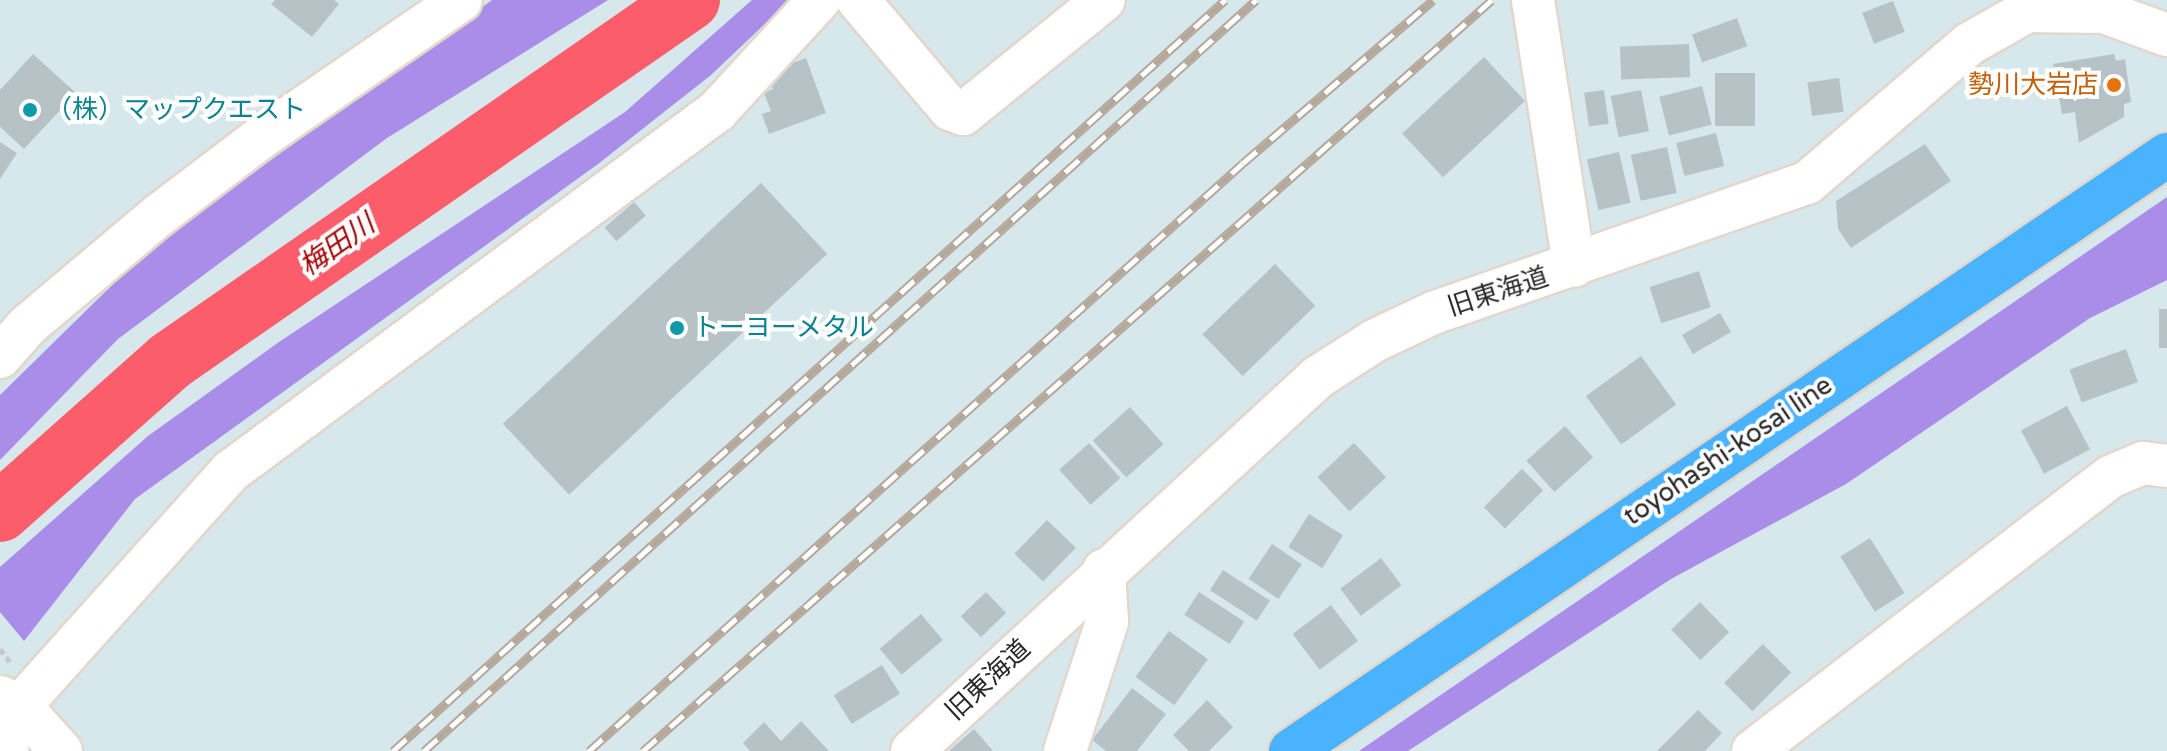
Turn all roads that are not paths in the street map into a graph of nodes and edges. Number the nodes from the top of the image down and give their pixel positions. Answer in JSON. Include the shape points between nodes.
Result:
{"nodes":[{"id":1,"x":461,"y":0,"type":"edge"},
{"id":2,"x":819,"y":0,"type":"edge"},
{"id":3,"x":858,"y":0,"type":"edge"},
{"id":4,"x":1104,"y":0,"type":"edge"},
{"id":5,"x":1533,"y":0,"type":"edge"},
{"id":6,"x":2167,"y":35,"type":"edge"},
{"id":7,"x":2167,"y":155,"type":"edge"},
{"id":8,"x":1574,"y":266,"type":"junction"},
{"id":9,"x":0,"y":357,"type":"edge"},
{"id":10,"x":2167,"y":466,"type":"edge"},
{"id":11,"x":1104,"y":570,"type":"junction"},
{"id":12,"x":8,"y":696,"type":"edge"},
{"id":13,"x":7,"y":751,"type":"edge"},
{"id":14,"x":61,"y":751,"type":"edge"},
{"id":15,"x":912,"y":751,"type":"edge"},
{"id":16,"x":1065,"y":751,"type":"edge"},
{"id":17,"x":1291,"y":751,"type":"edge"},
{"id":18,"x":1753,"y":751,"type":"edge"}],
"edges":[{"from":1,"to":9,"type":"street","via":[[263,136],[159,215],[27,326]]},
{"from":2,"to":12,"type":"street","via":[[717,111],[223,478]]},
{"from":3,"to":4,"type":"street","via":[[958,114],[968,113]]},
{"from":5,"to":8,"type":"street"},
{"from":6,"to":8,"type":"street","name":"旧東海道","via":[[2104,12],[2027,11],[1969,44],[1807,183]]},
{"from":7,"to":17,"type":"main road","name":"toyohashi-kosai line"},
{"from":8,"to":11,"type":"street","name":"旧東海道","via":[[1433,313],[1345,358]]},
{"from":10,"to":18,"type":"street","via":[[2143,463],[2110,477]]},
{"from":11,"to":15,"type":"street","name":"旧東海道"},
{"from":11,"to":16,"type":"street","via":[[1107,622]]},
{"from":12,"to":13,"type":"street"},
{"from":12,"to":14,"type":"street"}]}
